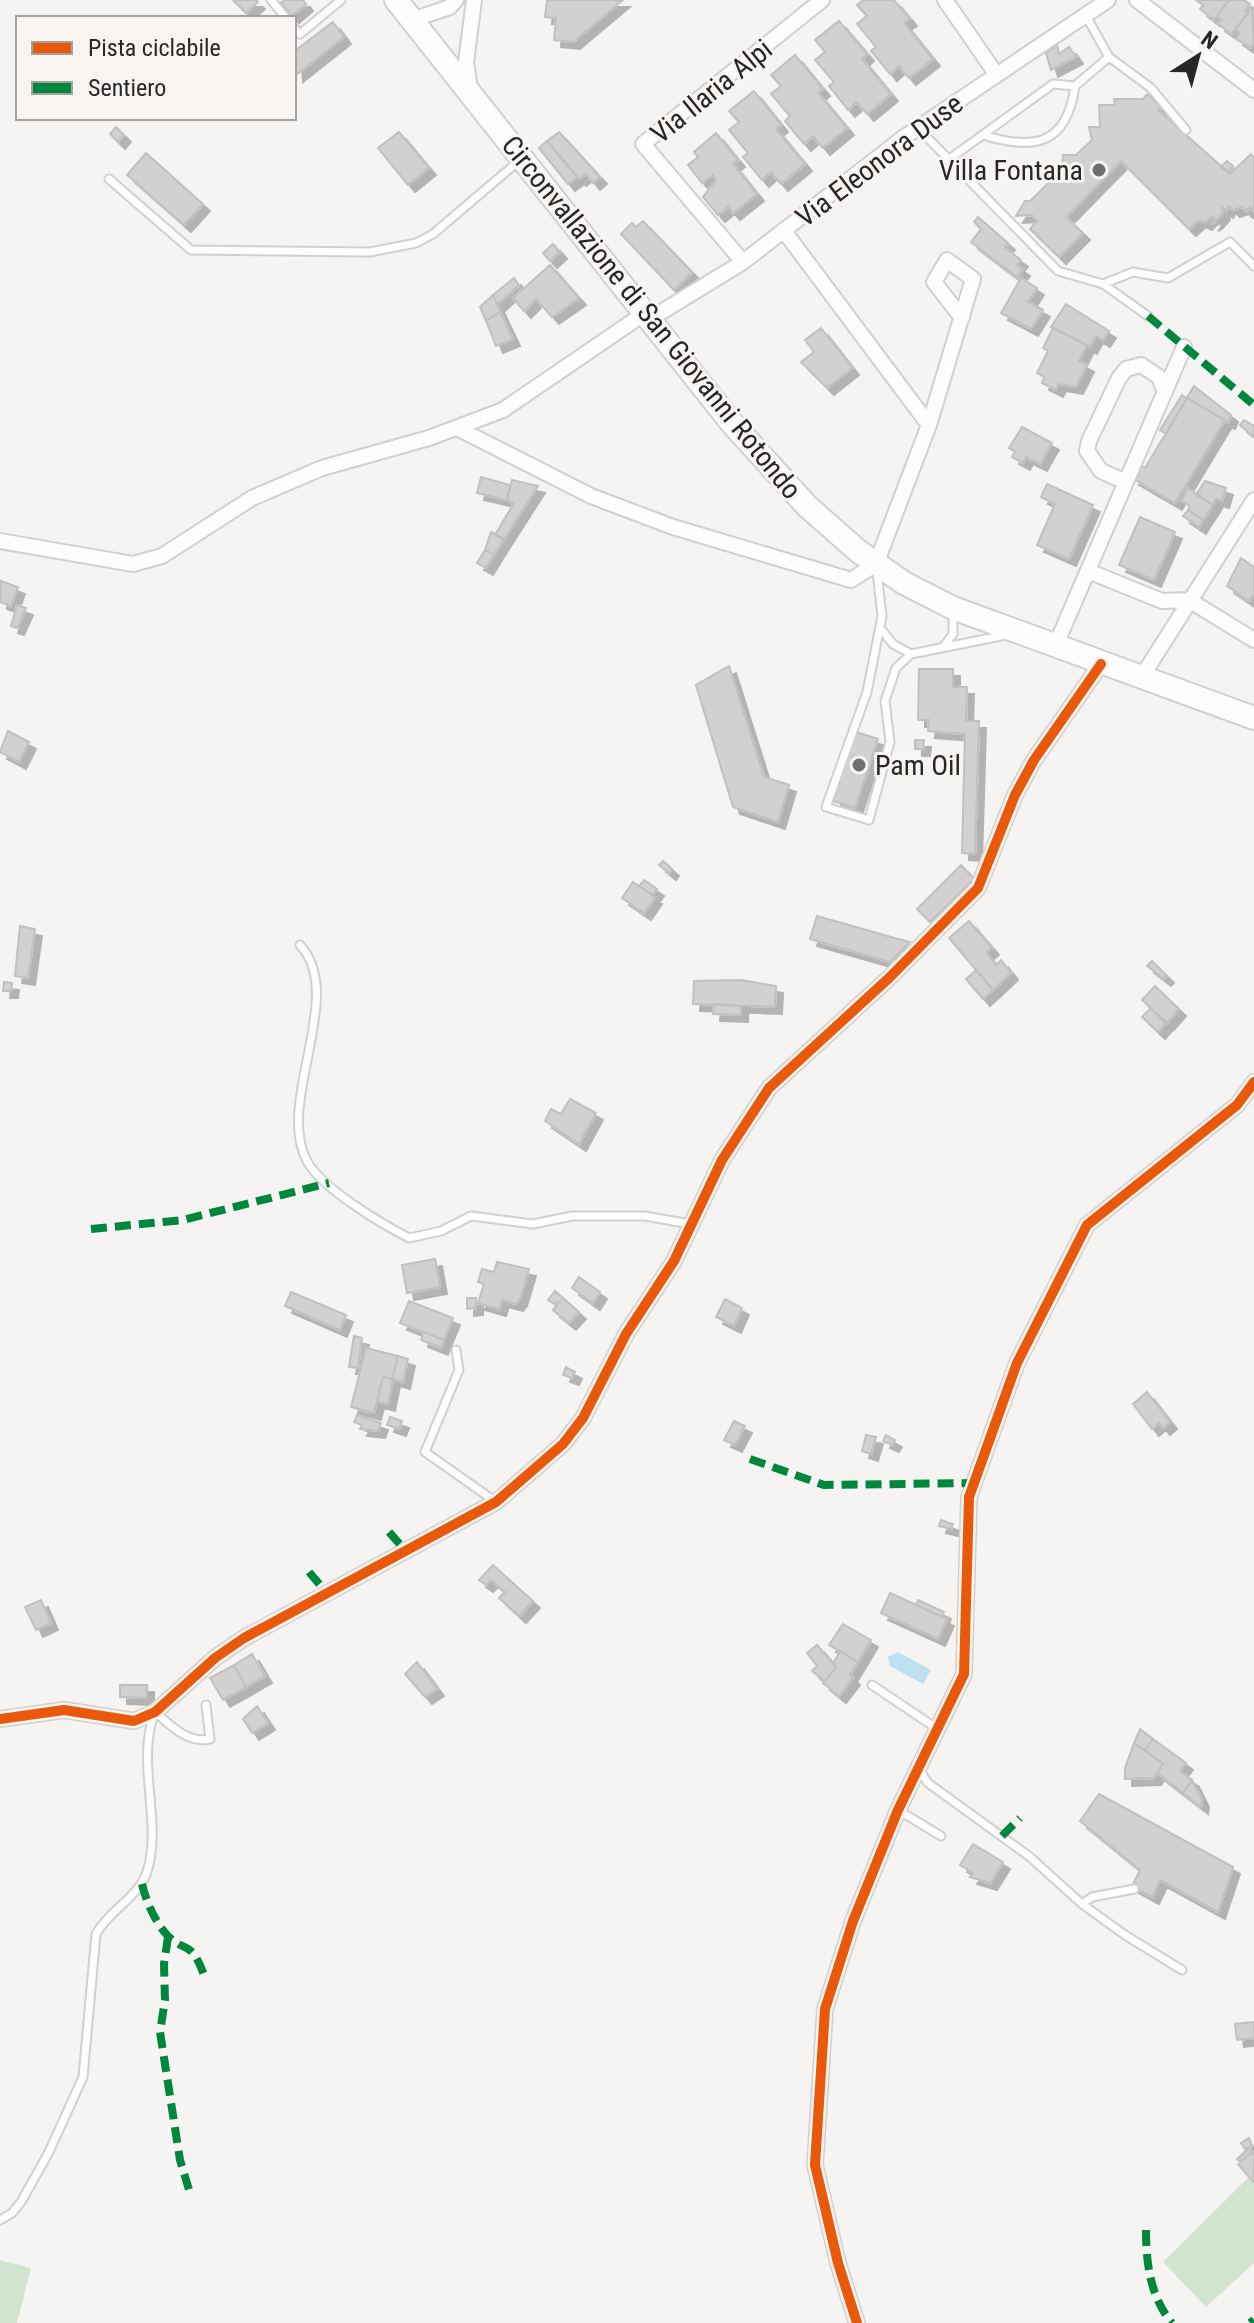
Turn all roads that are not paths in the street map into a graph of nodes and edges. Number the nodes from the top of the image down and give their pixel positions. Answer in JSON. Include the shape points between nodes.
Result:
{"nodes":[{"id":1,"x":271,"y":0,"type":"edge"},
{"id":2,"x":341,"y":0,"type":"edge"},
{"id":3,"x":396,"y":0,"type":"edge"},
{"id":4,"x":430,"y":0,"type":"edge"},
{"id":5,"x":456,"y":0,"type":"edge"},
{"id":6,"x":474,"y":0,"type":"edge"},
{"id":7,"x":822,"y":0,"type":"edge"},
{"id":8,"x":945,"y":0,"type":"edge"},
{"id":9,"x":1108,"y":0,"type":"edge"},
{"id":10,"x":1137,"y":0,"type":"edge"},
{"id":11,"x":1085,"y":15,"type":"junction"},
{"id":12,"x":284,"y":16,"type":"edge"},
{"id":13,"x":412,"y":20,"type":"junction"},
{"id":14,"x":296,"y":30,"type":"edge"},
{"id":15,"x":1109,"y":57,"type":"junction"},
{"id":16,"x":996,"y":74,"type":"junction"},
{"id":17,"x":1075,"y":86,"type":"junction"},
{"id":18,"x":1254,"y":90,"type":"edge"},
{"id":19,"x":470,"y":94,"type":"junction"},
{"id":20,"x":918,"y":128,"type":"junction"},
{"id":21,"x":1186,"y":130,"type":"dead end"},
{"id":22,"x":983,"y":135,"type":"junction"},
{"id":23,"x":522,"y":159,"type":"junction"},
{"id":24,"x":948,"y":160,"type":"junction"},
{"id":25,"x":109,"y":179,"type":"dead end"},
{"id":26,"x":784,"y":231,"type":"junction"},
{"id":27,"x":743,"y":262,"type":"junction"},
{"id":28,"x":1254,"y":266,"type":"edge"},
{"id":29,"x":1103,"y":284,"type":"junction"},
{"id":30,"x":647,"y":316,"type":"junction"},
{"id":31,"x":1148,"y":316,"type":"dead end"},
{"id":32,"x":962,"y":318,"type":"dead end"},
{"id":33,"x":1184,"y":347,"type":"dead end"},
{"id":34,"x":1165,"y":392,"type":"junction"},
{"id":35,"x":929,"y":425,"type":"junction"},
{"id":36,"x":457,"y":428,"type":"junction"},
{"id":37,"x":1126,"y":482,"type":"junction"},
{"id":38,"x":1254,"y":500,"type":"edge"},
{"id":39,"x":0,"y":541,"type":"edge"},
{"id":40,"x":876,"y":564,"type":"junction"},
{"id":41,"x":1088,"y":571,"type":"junction"},
{"id":42,"x":1189,"y":600,"type":"junction"},
{"id":43,"x":953,"y":608,"type":"junction"},
{"id":44,"x":880,"y":628,"type":"junction"},
{"id":45,"x":1016,"y":633,"type":"junction"},
{"id":46,"x":1254,"y":640,"type":"edge"},
{"id":47,"x":1055,"y":647,"type":"junction"},
{"id":48,"x":942,"y":648,"type":"junction"},
{"id":49,"x":911,"y":654,"type":"junction"},
{"id":50,"x":1101,"y":664,"type":"junction"},
{"id":51,"x":1141,"y":678,"type":"junction"},
{"id":52,"x":1254,"y":718,"type":"edge"},
{"id":53,"x":300,"y":945,"type":"dead end"},
{"id":54,"x":1254,"y":1082,"type":"edge"},
{"id":55,"x":692,"y":1225,"type":"junction"},
{"id":56,"x":456,"y":1350,"type":"dead end"},
{"id":57,"x":496,"y":1502,"type":"junction"},
{"id":58,"x":872,"y":1685,"type":"dead end"},
{"id":59,"x":206,"y":1705,"type":"dead end"},
{"id":60,"x":155,"y":1712,"type":"junction"},
{"id":61,"x":0,"y":1719,"type":"edge"},
{"id":62,"x":936,"y":1728,"type":"junction"},
{"id":63,"x":917,"y":1766,"type":"junction"},
{"id":64,"x":898,"y":1810,"type":"junction"},
{"id":65,"x":941,"y":1836,"type":"dead end"},
{"id":66,"x":1134,"y":1889,"type":"dead end"},
{"id":67,"x":1082,"y":1904,"type":"junction"},
{"id":68,"x":1182,"y":1970,"type":"dead end"},
{"id":69,"x":0,"y":2220,"type":"edge"},
{"id":70,"x":857,"y":2323,"type":"edge"}],
"edges":[{"from":1,"to":12,"type":"lane"},
{"from":2,"to":14,"type":"lane","via":[[300,34]]},
{"from":3,"to":13,"type":"main road","name":"Circonvallazione di San Giovanni Rotondo"},
{"from":4,"to":13,"type":"street"},
{"from":5,"to":13,"type":"street"},
{"from":6,"to":19,"type":"street","via":[[466,62]]},
{"from":7,"to":27,"type":"street","name":"Via Ilaria Alpi","via":[[643,144]]},
{"from":8,"to":16,"type":"street"},
{"from":9,"to":11,"type":"street","name":"Via Eleonora Duse"},
{"from":10,"to":18,"type":"street"},
{"from":11,"to":15,"type":"lane"},
{"from":11,"to":16,"type":"street","name":"Via Eleonora Duse"},
{"from":13,"to":19,"type":"main road","name":"Circonvallazione di San Giovanni Rotondo"},
{"from":15,"to":17,"type":"lane"},
{"from":15,"to":21,"type":"lane","via":[[1151,88]]},
{"from":16,"to":20,"type":"street","name":"Via Eleonora Duse"},
{"from":17,"to":22,"type":"lane","via":[[1053,84]]},
{"from":17,"to":22,"type":"lane","via":[[1062,125],[1040,142],[1012,144]]},
{"from":19,"to":23,"type":"main road","name":"Circonvallazione di San Giovanni Rotondo"},
{"from":20,"to":24,"type":"lane"},
{"from":20,"to":26,"type":"street","name":"Via Eleonora Duse"},
{"from":22,"to":24,"type":"lane"},
{"from":23,"to":25,"type":"lane","via":[[433,234],[370,252],[191,250]]},
{"from":23,"to":30,"type":"main road","name":"Circonvallazione di San Giovanni Rotondo"},
{"from":24,"to":29,"type":"lane","via":[[1058,271]]},
{"from":26,"to":27,"type":"street","name":"Via Eleonora Duse"},
{"from":26,"to":35,"type":"street"},
{"from":27,"to":30,"type":"street","name":"Via Eleonora Duse"},
{"from":28,"to":29,"type":"lane","via":[[1230,242],[1168,278],[1133,272]]},
{"from":29,"to":31,"type":"lane"},
{"from":30,"to":36,"type":"street","name":"Via Eleonora Duse","via":[[503,410]]},
{"from":30,"to":40,"type":"main road","name":"Circonvallazione di San Giovanni Rotondo","via":[[788,487]]},
{"from":32,"to":35,"type":"street"},
{"from":33,"to":34,"type":"street"},
{"from":34,"to":37,"type":"street"},
{"from":34,"to":37,"type":"street","via":[[1152,370],[1141,365],[1126,369],[1089,441],[1087,451],[1101,471]]},
{"from":35,"to":40,"type":"street"},
{"from":36,"to":39,"type":"street","name":"Via Eleonora Duse","via":[[322,468],[252,498],[162,556],[133,564]]},
{"from":36,"to":40,"type":"street","via":[[591,496],[673,527],[851,580]]},
{"from":37,"to":41,"type":"street"},
{"from":38,"to":42,"type":"street"},
{"from":40,"to":43,"type":"main road","name":"Circonvallazione di San Giovanni Rotondo"},
{"from":40,"to":44,"type":"lane"},
{"from":41,"to":42,"type":"street","via":[[1162,601]]},
{"from":41,"to":47,"type":"street"},
{"from":42,"to":46,"type":"street"},
{"from":42,"to":51,"type":"street"},
{"from":43,"to":45,"type":"main road","name":"Circonvallazione di San Giovanni Rotondo"},
{"from":43,"to":48,"type":"lane","via":[[953,634]]},
{"from":44,"to":49,"type":"lane"},
{"from":44,"to":49,"type":"lane","via":[[867,692],[826,807],[869,820],[890,742],[885,701],[896,668]]},
{"from":45,"to":47,"type":"main road","name":"Circonvallazione di San Giovanni Rotondo"},
{"from":45,"to":48,"type":"lane"},
{"from":47,"to":50,"type":"main road","name":"Circonvallazione di San Giovanni Rotondo"},
{"from":48,"to":49,"type":"lane"},
{"from":50,"to":51,"type":"main road","name":"Circonvallazione di San Giovanni Rotondo"},
{"from":50,"to":55,"type":"street","via":[[1034,760],[978,888],[769,1088],[722,1160]]},
{"from":51,"to":52,"type":"main road","name":"Circonvallazione di San Giovanni Rotondo"},
{"from":53,"to":55,"type":"lane","via":[[316,972],[300,1142],[315,1173],[372,1215],[409,1238],[427,1236],[471,1216],[533,1224],[572,1216],[645,1216]]},
{"from":54,"to":62,"type":"street","via":[[1237,1105],[1087,1225],[1017,1363],[969,1497],[964,1674]]},
{"from":55,"to":57,"type":"street","via":[[583,1418],[563,1444]]},
{"from":56,"to":57,"type":"lane","via":[[459,1370],[425,1452]]},
{"from":57,"to":60,"type":"street","via":[[244,1638]]},
{"from":58,"to":62,"type":"lane"},
{"from":59,"to":60,"type":"lane","via":[[210,1739],[204,1741],[175,1729]]},
{"from":60,"to":61,"type":"street","via":[[134,1721],[64,1710]]},
{"from":60,"to":69,"type":"lane","via":[[149,1736],[148,1870],[96,1934],[83,2077],[21,2202]]},
{"from":62,"to":63,"type":"street"},
{"from":63,"to":64,"type":"street"},
{"from":63,"to":67,"type":"lane","via":[[928,1783],[1030,1857]]},
{"from":64,"to":65,"type":"lane"},
{"from":64,"to":70,"type":"street","via":[[853,1921],[825,2009],[815,2165]]},
{"from":66,"to":67,"type":"lane"},
{"from":67,"to":68,"type":"lane"}]}
